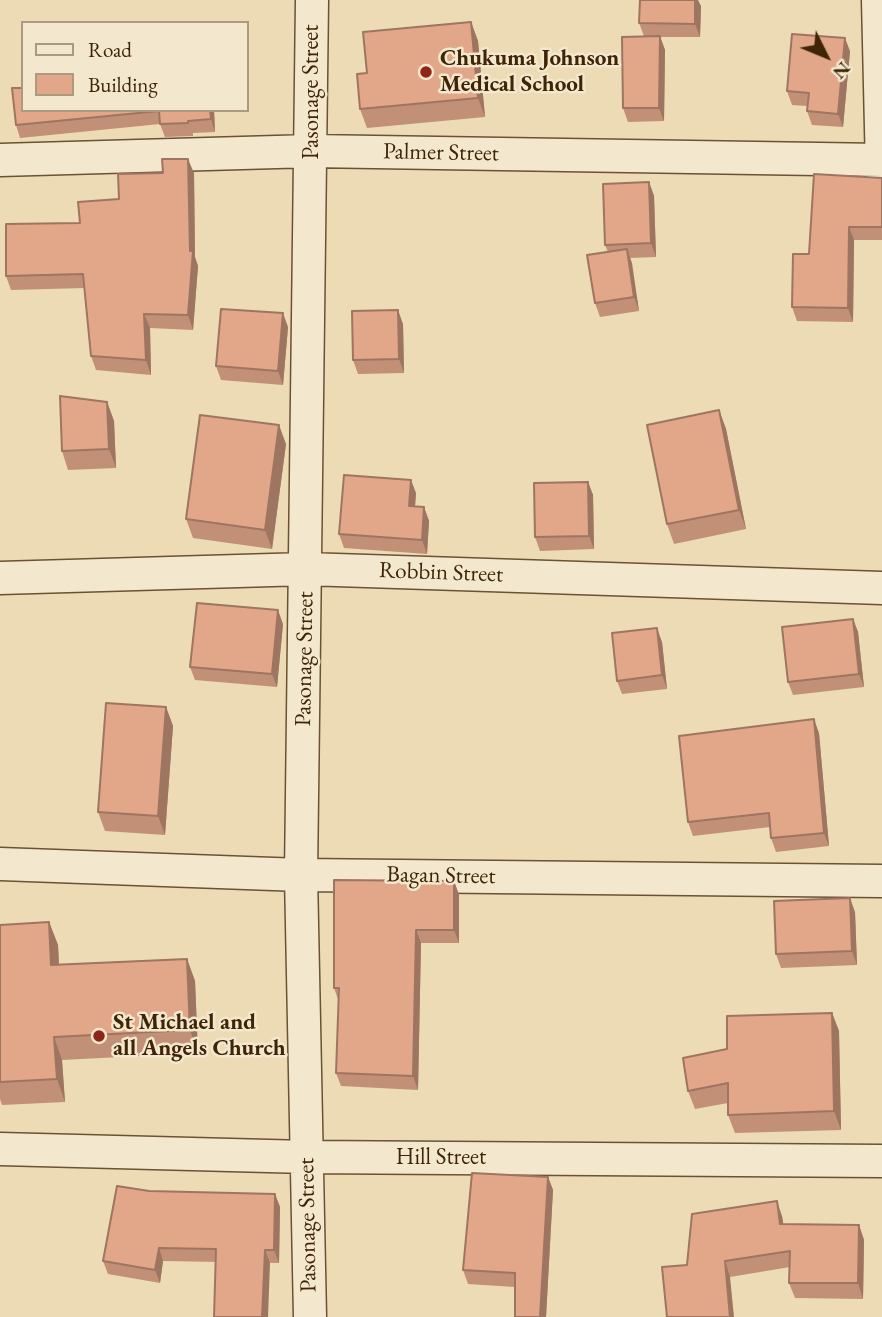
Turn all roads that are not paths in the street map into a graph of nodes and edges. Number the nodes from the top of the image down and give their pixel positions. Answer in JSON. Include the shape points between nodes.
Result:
{"nodes":[{"id":1,"x":312,"y":0,"type":"edge"},
{"id":2,"x":878,"y":0,"type":"edge"},
{"id":3,"x":311,"y":151,"type":"junction"},
{"id":4,"x":0,"y":160,"type":"edge"},
{"id":5,"x":882,"y":160,"type":"edge"},
{"id":6,"x":882,"y":171,"type":"edge"},
{"id":7,"x":306,"y":569,"type":"junction"},
{"id":8,"x":0,"y":578,"type":"edge"},
{"id":9,"x":882,"y":587,"type":"edge"},
{"id":10,"x":0,"y":864,"type":"edge"},
{"id":11,"x":301,"y":875,"type":"junction"},
{"id":12,"x":882,"y":881,"type":"edge"},
{"id":13,"x":0,"y":1149,"type":"edge"},
{"id":14,"x":307,"y":1157,"type":"junction"},
{"id":15,"x":882,"y":1161,"type":"edge"},
{"id":16,"x":310,"y":1317,"type":"edge"}],
"edges":[{"from":1,"to":3,"type":"street","name":"Pasonage Street"},
{"from":2,"to":5,"type":"street"},
{"from":3,"to":4,"type":"street","name":"Palmer Street"},
{"from":3,"to":5,"type":"street","name":"Palmer Street"},
{"from":3,"to":7,"type":"street","name":"Pasonage Street"},
{"from":5,"to":6,"type":"street"},
{"from":7,"to":8,"type":"street","name":"Robbin Street"},
{"from":7,"to":9,"type":"street","name":"Robbin Street"},
{"from":7,"to":11,"type":"street","name":"Pasonage Street"},
{"from":10,"to":11,"type":"street","name":"Bagan Street"},
{"from":11,"to":12,"type":"street","name":"Bagan Street"},
{"from":11,"to":14,"type":"street","name":"Pasonage Street"},
{"from":13,"to":14,"type":"street","name":"Hill Street"},
{"from":14,"to":15,"type":"street","name":"Hill Street"},
{"from":14,"to":16,"type":"street","name":"Pasonage Street"}]}
